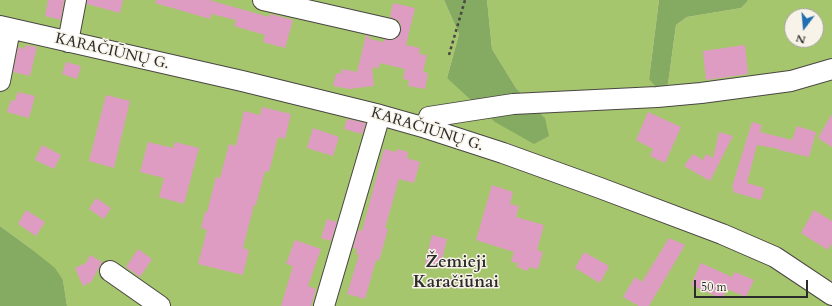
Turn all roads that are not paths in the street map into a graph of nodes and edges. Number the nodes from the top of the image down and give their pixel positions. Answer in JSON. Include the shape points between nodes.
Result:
{"nodes":[{"id":1,"x":76,"y":0,"type":"edge"},
{"id":2,"x":263,"y":0,"type":"edge"},
{"id":3,"x":5,"y":27,"type":"edge"},
{"id":4,"x":390,"y":29,"type":"dead end"},
{"id":5,"x":68,"y":42,"type":"junction"},
{"id":6,"x":832,"y":69,"type":"edge"},
{"id":7,"x":0,"y":81,"type":"edge"},
{"id":8,"x":380,"y":115,"type":"junction"},
{"id":9,"x":426,"y":128,"type":"junction"},
{"id":10,"x":110,"y":272,"type":"dead end"},
{"id":11,"x":832,"y":295,"type":"edge"},
{"id":12,"x":160,"y":306,"type":"edge"},
{"id":13,"x":324,"y":306,"type":"edge"}],
"edges":[{"from":1,"to":5,"type":"street"},
{"from":2,"to":4,"type":"street"},
{"from":3,"to":5,"type":"street","name":"KARAČIŪNŲ G."},
{"from":3,"to":7,"type":"street"},
{"from":5,"to":8,"type":"street","name":"KARAČIŪNŲ G."},
{"from":6,"to":9,"type":"street","via":[[791,81],[701,93],[498,106],[429,117]]},
{"from":8,"to":9,"type":"street","name":"KARAČIŪNŲ G."},
{"from":8,"to":13,"type":"street"},
{"from":9,"to":11,"type":"street","name":"KARAČIŪNŲ G.","via":[[503,153],[722,234],[775,257]]},
{"from":10,"to":12,"type":"street"}]}
